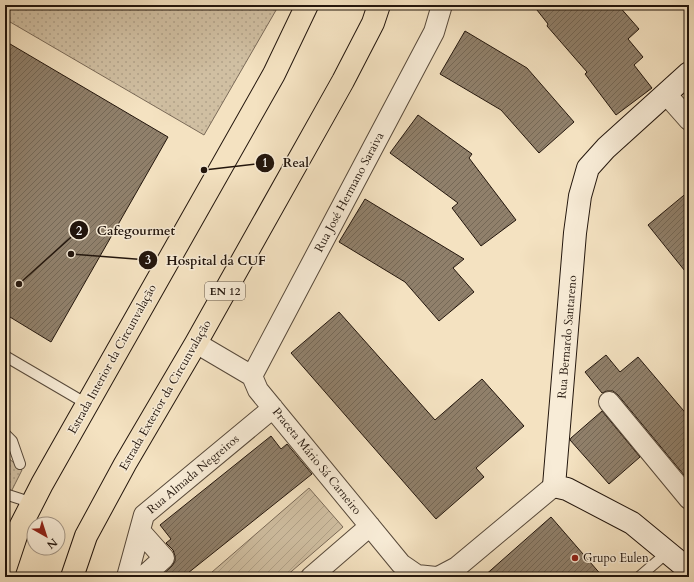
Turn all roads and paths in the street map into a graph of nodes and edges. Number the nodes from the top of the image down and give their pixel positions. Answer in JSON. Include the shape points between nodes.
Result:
{"nodes":[{"id":1,"x":307,"y":5,"type":"edge"},
{"id":2,"x":379,"y":5,"type":"edge"},
{"id":3,"x":442,"y":5,"type":"edge"},
{"id":4,"x":689,"y":73,"type":"edge"},
{"id":5,"x":666,"y":94,"type":"junction"},
{"id":6,"x":689,"y":120,"type":"edge"},
{"id":7,"x":196,"y":343,"type":"junction"},
{"id":8,"x":5,"y":356,"type":"edge"},
{"id":9,"x":252,"y":376,"type":"junction"},
{"id":10,"x":609,"y":402,"type":"dead end"},
{"id":11,"x":87,"y":404,"type":"junction"},
{"id":12,"x":273,"y":408,"type":"junction"},
{"id":13,"x":5,"y":434,"type":"edge"},
{"id":14,"x":20,"y":464,"type":"dead end"},
{"id":15,"x":554,"y":486,"type":"junction"},
{"id":16,"x":5,"y":494,"type":"edge"},
{"id":17,"x":689,"y":499,"type":"edge"},
{"id":18,"x":33,"y":503,"type":"junction"},
{"id":19,"x":370,"y":526,"type":"junction"},
{"id":20,"x":140,"y":530,"type":"junction"},
{"id":21,"x":668,"y":552,"type":"junction"},
{"id":22,"x":5,"y":569,"type":"edge"},
{"id":23,"x":689,"y":570,"type":"edge"},
{"id":24,"x":72,"y":577,"type":"edge"},
{"id":25,"x":127,"y":577,"type":"edge"},
{"id":26,"x":143,"y":577,"type":"edge"},
{"id":27,"x":311,"y":577,"type":"edge"},
{"id":28,"x":437,"y":577,"type":"edge"},
{"id":29,"x":639,"y":577,"type":"edge"}],
"edges":[{"from":1,"to":11,"type":"main road","name":"Estrada Interior da Circunvalação","via":[[274,74]]},
{"from":2,"to":7,"type":"main road","name":"Estrada Exterior da Circunvalação","number":"EN 12","via":[[373,23],[343,81]]},
{"from":3,"to":9,"type":"street","name":"Rua José Hermano Saraiva","via":[[434,32]]},
{"from":4,"to":5,"type":"street","name":"Rua Bernardo Santareno"},
{"from":5,"to":6,"type":"street"},
{"from":5,"to":15,"type":"street","name":"Rua Bernardo Santareno","via":[[606,148],[588,168],[580,196],[575,233]]},
{"from":7,"to":9,"type":"street"},
{"from":7,"to":24,"type":"main road","name":"Estrada Exterior da Circunvalação","number":"EN 12","via":[[86,536]]},
{"from":8,"to":11,"type":"lane"},
{"from":9,"to":12,"type":"street","name":"Praceta Mário Sá Carneiro","via":[[258,390]]},
{"from":10,"to":17,"type":"street"},
{"from":11,"to":18,"type":"main road","name":"Estrada Interior da Circunvalação"},
{"from":12,"to":19,"type":"street","name":"Praceta Mário Sá Carneiro"},
{"from":12,"to":20,"type":"street","name":"Rua Almada Negreiros","via":[[144,515]]},
{"from":13,"to":14,"type":"lane","via":[[12,441]]},
{"from":15,"to":21,"type":"street","via":[[567,489],[632,523]]},
{"from":15,"to":28,"type":"street","name":"Praceta Mário Sá Carneiro","via":[[457,567]]},
{"from":16,"to":18,"type":"lane"},
{"from":18,"to":22,"type":"main road","name":"Estrada Interior da Circunvalação","via":[[17,533]]},
{"from":19,"to":27,"type":"street"},
{"from":19,"to":28,"type":"street","name":"Praceta Mário Sá Carneiro","via":[[401,564],[417,575]]},
{"from":20,"to":25,"type":"street","name":"Rua Almada Negreiros"},
{"from":20,"to":26,"type":"street","via":[[164,558]]},
{"from":21,"to":23,"type":"street"},
{"from":21,"to":29,"type":"lane"}]}
